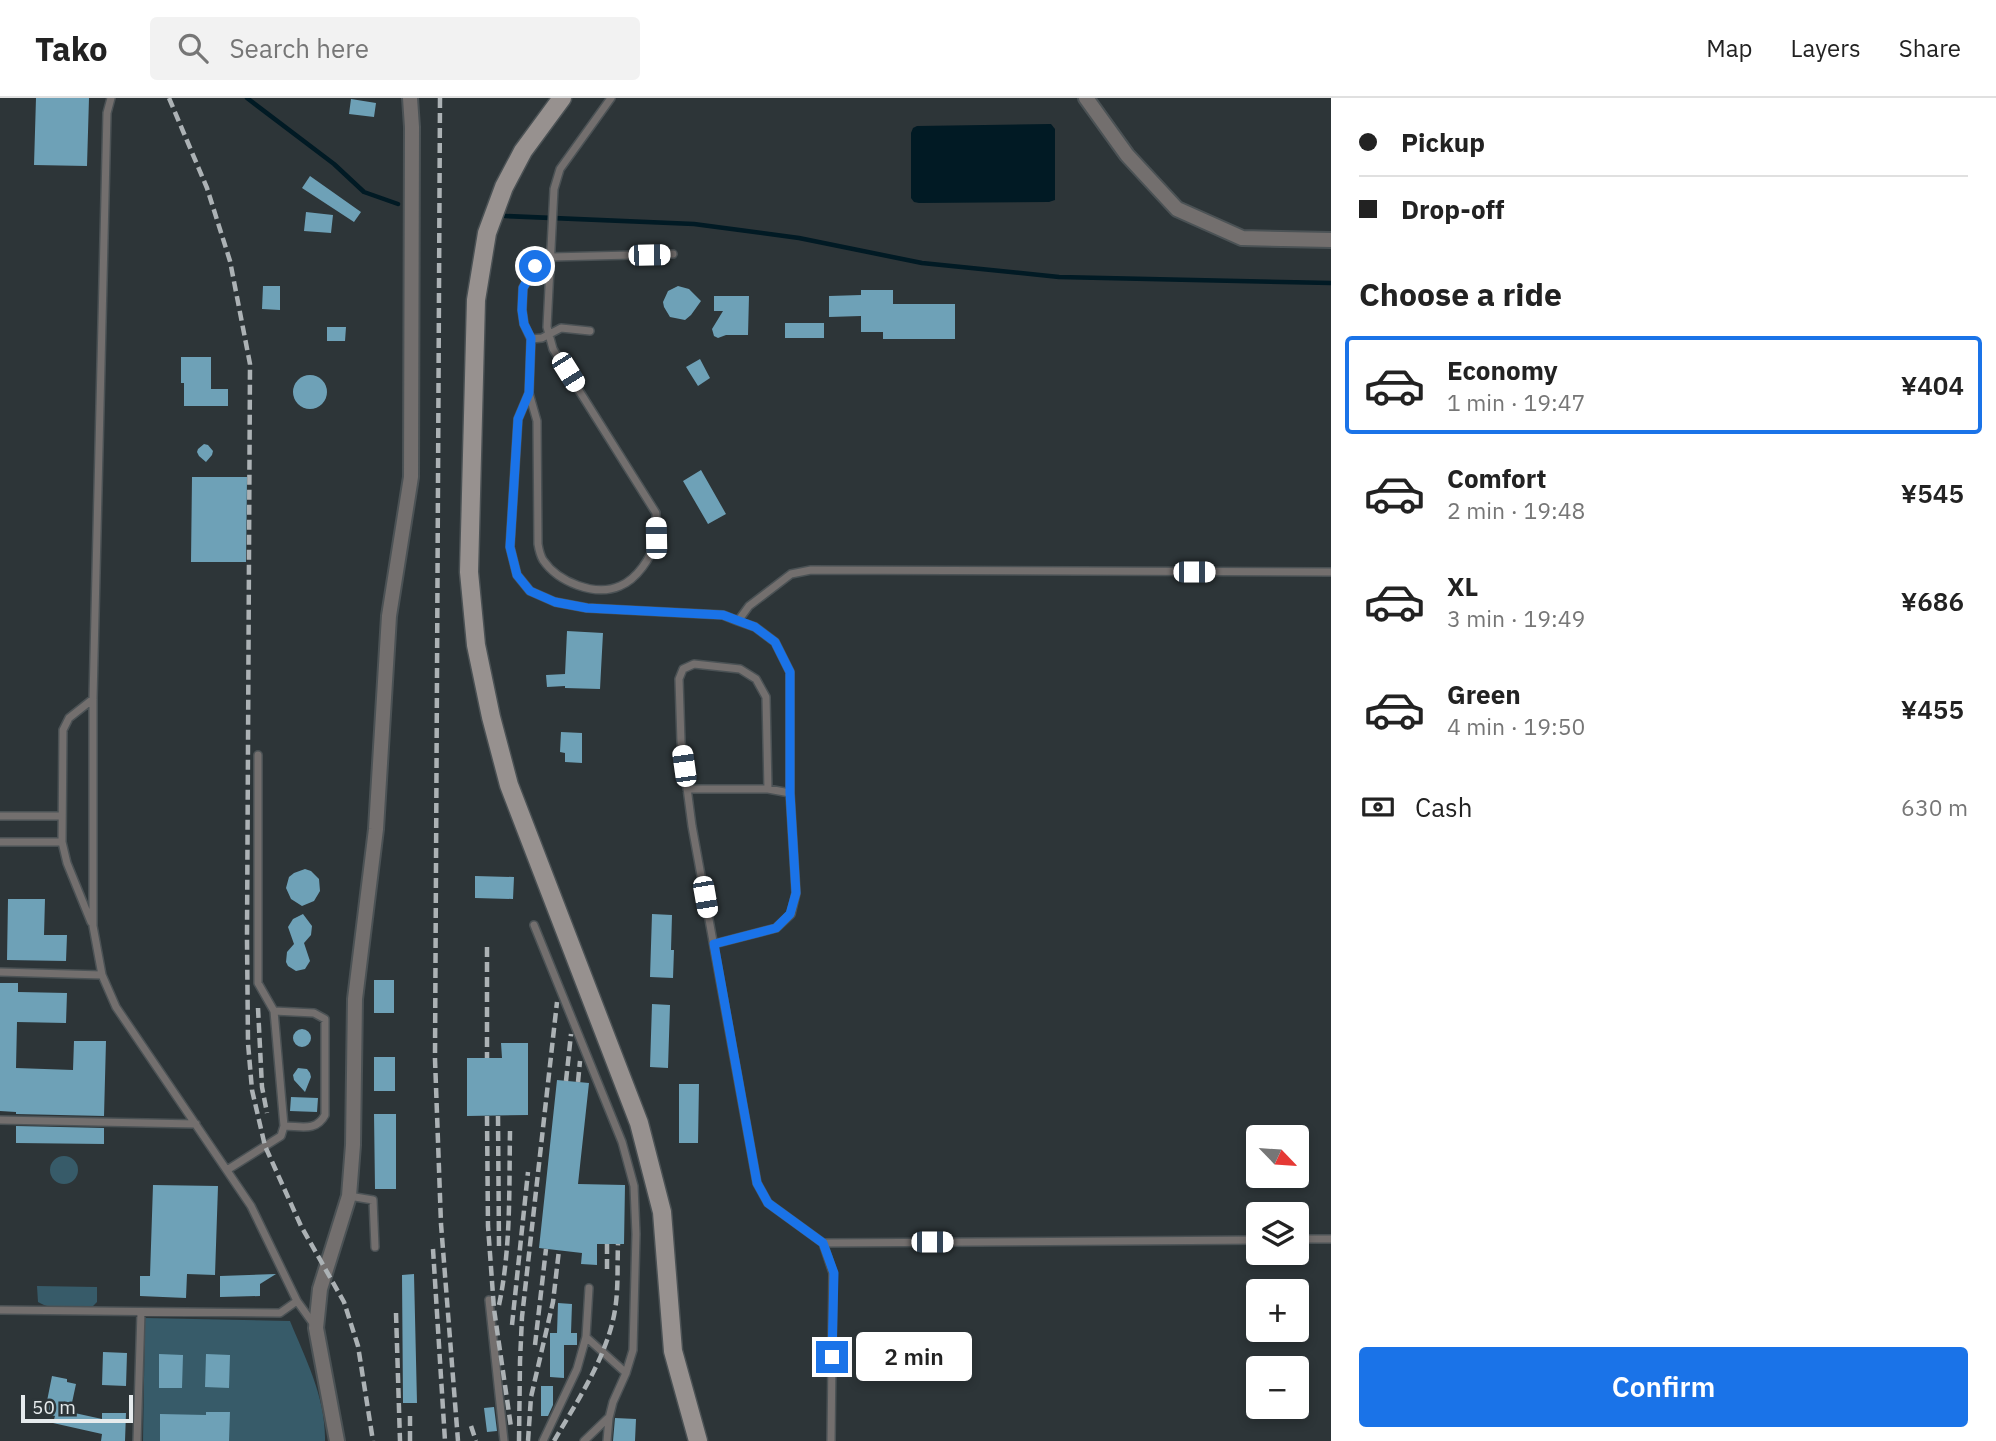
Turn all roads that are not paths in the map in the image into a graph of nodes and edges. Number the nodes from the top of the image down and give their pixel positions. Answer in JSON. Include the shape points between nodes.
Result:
{"nodes":[{"id":1,"x":111,"y":98,"type":"edge"},
{"id":2,"x":410,"y":98,"type":"edge"},
{"id":3,"x":562,"y":98,"type":"edge"},
{"id":4,"x":611,"y":98,"type":"edge"},
{"id":5,"x":1086,"y":98,"type":"edge"},
{"id":6,"x":1331,"y":240,"type":"edge"},
{"id":7,"x":673,"y":254,"type":"dead end"},
{"id":8,"x":551,"y":257,"type":"junction"},
{"id":9,"x":590,"y":331,"type":"dead end"},
{"id":10,"x":548,"y":335,"type":"junction"},
{"id":11,"x":531,"y":338,"type":"junction"},
{"id":12,"x":529,"y":393,"type":"junction"},
{"id":13,"x":1331,"y":572,"type":"edge"},
{"id":14,"x":738,"y":621,"type":"junction"},
{"id":15,"x":93,"y":699,"type":"junction"},
{"id":16,"x":258,"y":755,"type":"dead end"},
{"id":17,"x":687,"y":789,"type":"junction"},
{"id":18,"x":768,"y":789,"type":"junction"},
{"id":19,"x":790,"y":793,"type":"junction"},
{"id":20,"x":0,"y":816,"type":"edge"},
{"id":21,"x":62,"y":817,"type":"junction"},
{"id":22,"x":0,"y":842,"type":"edge"},
{"id":23,"x":62,"y":842,"type":"junction"},
{"id":24,"x":534,"y":925,"type":"dead end"},
{"id":25,"x":93,"y":926,"type":"junction"},
{"id":26,"x":714,"y":944,"type":"junction"},
{"id":27,"x":0,"y":972,"type":"edge"},
{"id":28,"x":102,"y":975,"type":"junction"},
{"id":29,"x":274,"y":1011,"type":"junction"},
{"id":30,"x":0,"y":1120,"type":"edge"},
{"id":31,"x":196,"y":1124,"type":"junction"},
{"id":32,"x":284,"y":1126,"type":"junction"},
{"id":33,"x":227,"y":1170,"type":"junction"},
{"id":34,"x":349,"y":1196,"type":"junction"},
{"id":35,"x":1309,"y":1239,"type":"edge"},
{"id":36,"x":1331,"y":1239,"type":"edge"},
{"id":37,"x":1246,"y":1240,"type":"edge"},
{"id":38,"x":823,"y":1243,"type":"junction"},
{"id":39,"x":375,"y":1247,"type":"dead end"},
{"id":40,"x":589,"y":1288,"type":"dead end"},
{"id":41,"x":489,"y":1300,"type":"dead end"},
{"id":42,"x":297,"y":1301,"type":"junction"},
{"id":43,"x":0,"y":1310,"type":"edge"},
{"id":44,"x":141,"y":1312,"type":"junction"},
{"id":45,"x":316,"y":1328,"type":"junction"},
{"id":46,"x":586,"y":1337,"type":"junction"},
{"id":47,"x":626,"y":1373,"type":"junction"},
{"id":48,"x":609,"y":1418,"type":"junction"},
{"id":49,"x":137,"y":1441,"type":"edge"},
{"id":50,"x":337,"y":1441,"type":"edge"},
{"id":51,"x":504,"y":1441,"type":"edge"},
{"id":52,"x":543,"y":1441,"type":"edge"},
{"id":53,"x":584,"y":1441,"type":"edge"},
{"id":54,"x":607,"y":1441,"type":"edge"},
{"id":55,"x":698,"y":1441,"type":"edge"},
{"id":56,"x":831,"y":1441,"type":"edge"}],
"edges":[{"from":1,"to":15,"type":"lane","via":[[107,113]]},
{"from":2,"to":34,"type":"street","via":[[411,477],[389,616],[376,830],[355,999]]},
{"from":3,"to":55,"type":"street","via":[[523,151],[504,187],[487,233],[476,300],[469,572],[476,645],[509,785],[639,1123],[662,1212],[673,1351]]},
{"from":4,"to":8,"type":"lane","via":[[560,169],[554,189]]},
{"from":5,"to":6,"type":"street","via":[[1127,155],[1177,209],[1242,238]]},
{"from":7,"to":8,"type":"lane"},
{"from":8,"to":10,"type":"lane"},
{"from":8,"to":11,"type":"lane","via":[[535,266],[523,288],[524,324]]},
{"from":9,"to":10,"type":"lane","via":[[561,328]]},
{"from":10,"to":11,"type":"lane"},
{"from":10,"to":12,"type":"lane","via":[[656,513],[656,538],[648,559],[621,586],[603,590],[574,583],[542,558],[537,421]]},
{"from":11,"to":12,"type":"lane"},
{"from":12,"to":14,"type":"lane","via":[[518,419],[510,547],[517,575],[530,591],[587,608],[723,615]]},
{"from":13,"to":14,"type":"lane","via":[[811,570],[791,575],[749,606]]},
{"from":14,"to":19,"type":"lane","via":[[775,642],[790,672]]},
{"from":15,"to":21,"type":"lane","via":[[69,718],[63,730]]},
{"from":15,"to":25,"type":"lane"},
{"from":16,"to":29,"type":"lane","via":[[258,983]]},
{"from":17,"to":18,"type":"lane"},
{"from":17,"to":18,"type":"lane","via":[[679,680],[683,669],[694,664],[740,669],[756,679],[766,697]]},
{"from":17,"to":26,"type":"lane"},
{"from":18,"to":19,"type":"lane"},
{"from":19,"to":26,"type":"lane","via":[[796,893],[790,914],[776,928]]},
{"from":20,"to":21,"type":"lane"},
{"from":21,"to":23,"type":"lane"},
{"from":22,"to":23,"type":"lane"},
{"from":23,"to":25,"type":"lane"},
{"from":24,"to":47,"type":"lane","via":[[622,1142],[634,1186],[633,1350]]},
{"from":25,"to":28,"type":"lane"},
{"from":26,"to":38,"type":"lane","via":[[757,1183],[768,1203]]},
{"from":27,"to":28,"type":"lane"},
{"from":28,"to":31,"type":"lane","via":[[116,1007]]},
{"from":29,"to":32,"type":"lane"},
{"from":29,"to":32,"type":"lane","via":[[314,1013],[325,1019],[325,1115],[316,1126]]},
{"from":30,"to":31,"type":"lane"},
{"from":31,"to":33,"type":"lane"},
{"from":32,"to":33,"type":"lane","via":[[281,1136]]},
{"from":33,"to":42,"type":"lane","via":[[251,1206]]},
{"from":34,"to":39,"type":"lane","via":[[373,1200]]},
{"from":34,"to":45,"type":"street","via":[[320,1289]]},
{"from":35,"to":36,"type":"lane"},
{"from":37,"to":38,"type":"lane"},
{"from":38,"to":56,"type":"lane","via":[[834,1273]]},
{"from":40,"to":46,"type":"lane"},
{"from":41,"to":51,"type":"lane"},
{"from":42,"to":44,"type":"lane","via":[[280,1313]]},
{"from":42,"to":45,"type":"lane"},
{"from":43,"to":44,"type":"lane"},
{"from":44,"to":49,"type":"lane"},
{"from":45,"to":50,"type":"street"},
{"from":46,"to":47,"type":"lane"},
{"from":46,"to":52,"type":"lane","via":[[577,1369]]},
{"from":47,"to":48,"type":"lane"},
{"from":48,"to":53,"type":"lane"},
{"from":48,"to":54,"type":"lane"}]}
